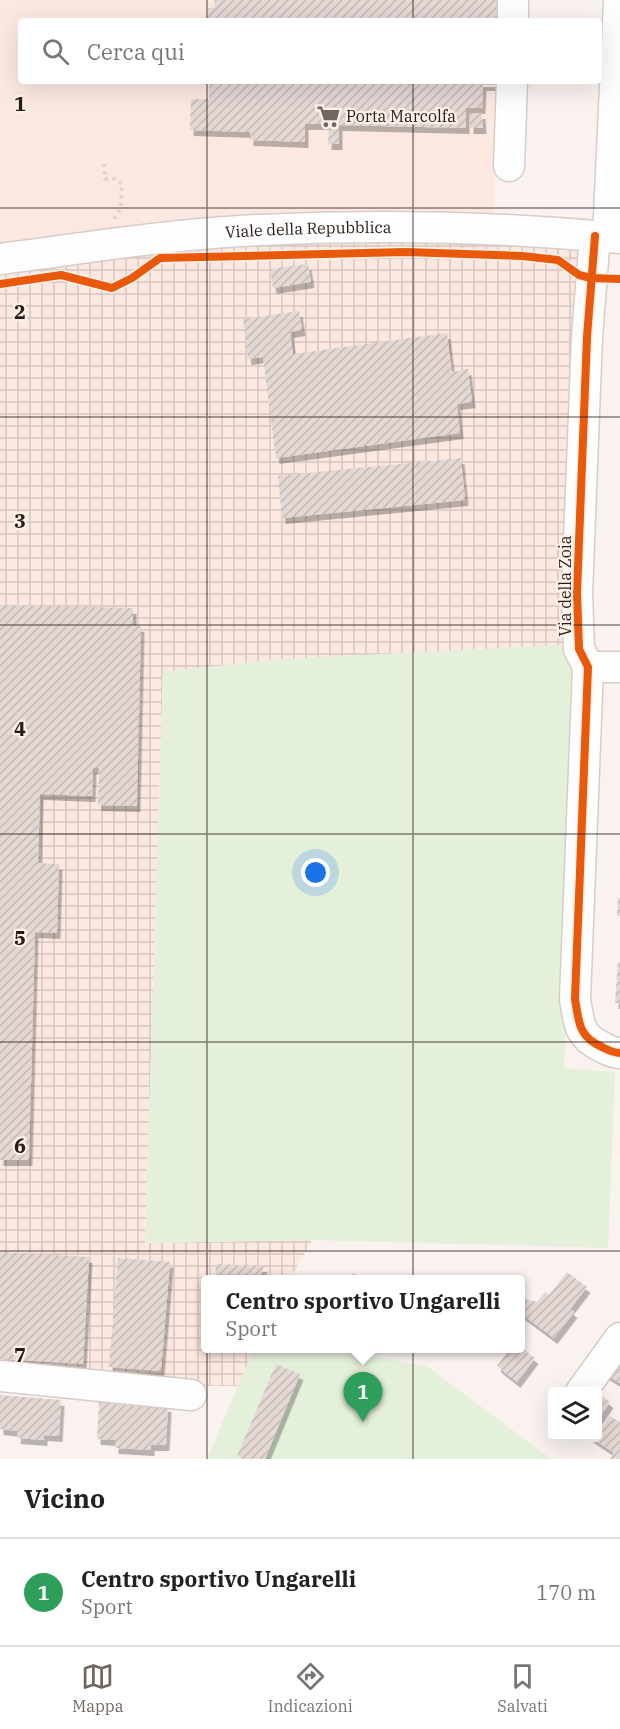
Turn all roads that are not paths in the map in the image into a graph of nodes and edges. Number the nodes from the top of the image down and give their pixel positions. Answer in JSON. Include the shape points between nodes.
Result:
{"nodes":[{"id":1,"x":513,"y":0,"type":"edge"},
{"id":2,"x":619,"y":0,"type":"edge"},
{"id":3,"x":513,"y":18,"type":"edge"},
{"id":4,"x":512,"y":84,"type":"edge"},
{"id":5,"x":509,"y":166,"type":"dead end"},
{"id":6,"x":607,"y":237,"type":"edge"},
{"id":7,"x":0,"y":259,"type":"edge"},
{"id":8,"x":588,"y":667,"type":"junction"},
{"id":9,"x":620,"y":667,"type":"edge"},
{"id":10,"x":620,"y":1053,"type":"edge"},
{"id":11,"x":620,"y":1338,"type":"edge"},
{"id":12,"x":0,"y":1376,"type":"edge"},
{"id":13,"x":584,"y":1387,"type":"edge"},
{"id":14,"x":190,"y":1395,"type":"dead end"}],
"edges":[{"from":1,"to":3,"type":"street"},
{"from":2,"to":6,"type":"street","name":"Via della Zoia"},
{"from":4,"to":5,"type":"street"},
{"from":6,"to":7,"type":"street","name":"Viale della Repubblica","via":[[509,230],[341,227],[199,235]]},
{"from":6,"to":8,"type":"street","name":"Via della Zoia","via":[[587,337],[577,593],[579,649]]},
{"from":8,"to":9,"type":"street"},
{"from":8,"to":10,"type":"street","name":"Via della Zoia","via":[[575,999],[580,1030],[591,1042]]},
{"from":11,"to":13,"type":"street"},
{"from":12,"to":14,"type":"street"}]}
